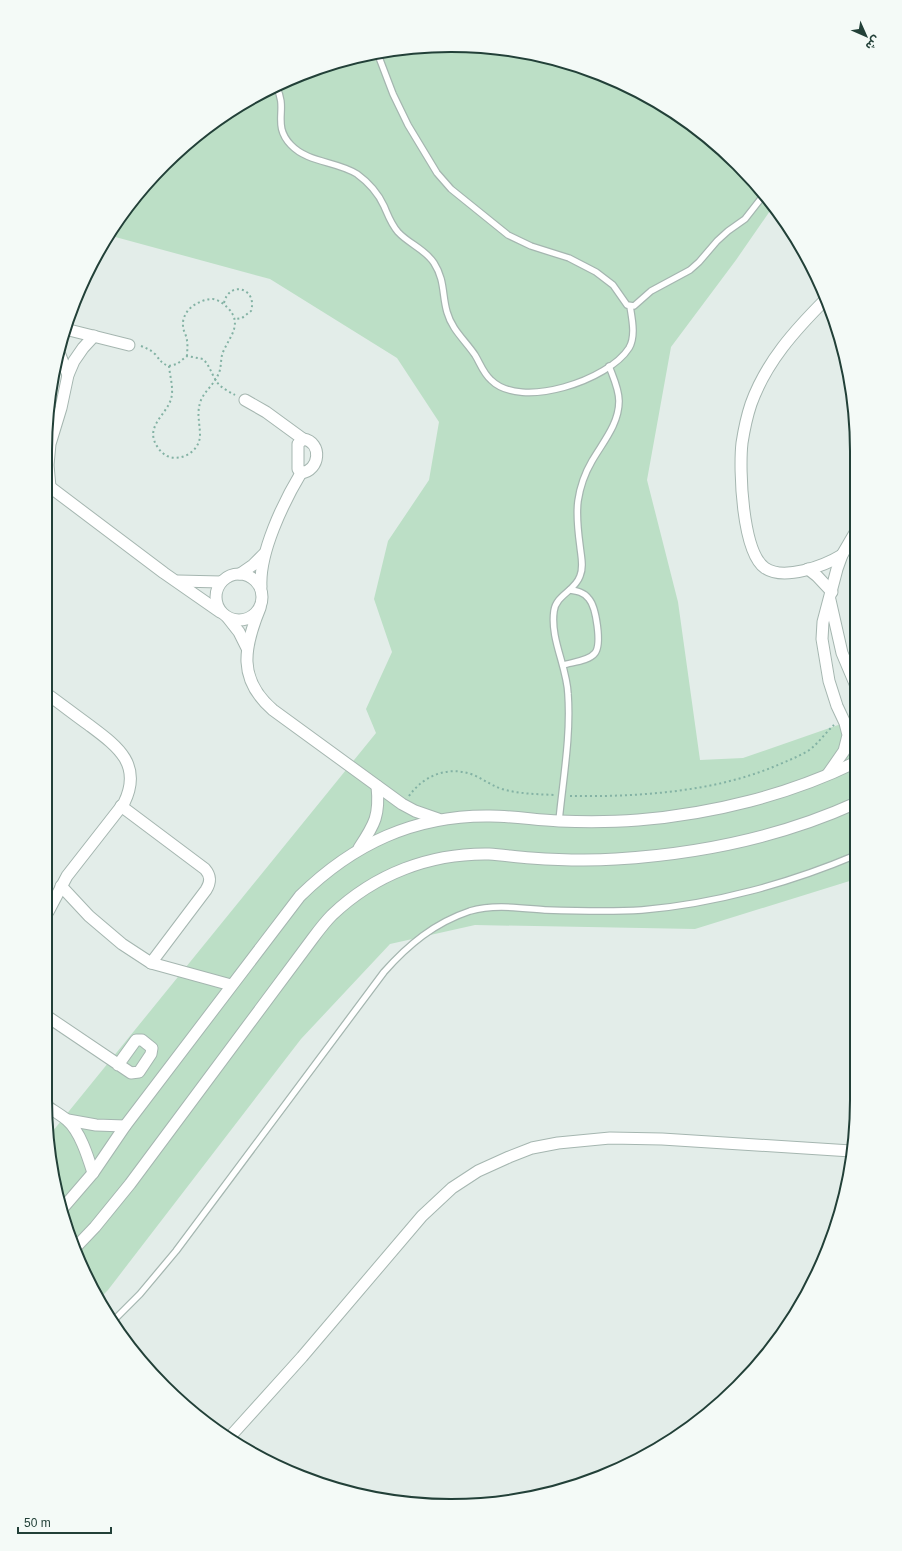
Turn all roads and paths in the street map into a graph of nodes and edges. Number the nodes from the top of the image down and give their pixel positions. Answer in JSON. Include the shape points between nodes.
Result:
{"nodes":[{"id":1,"x":379,"y":59,"type":"edge"},
{"id":2,"x":278,"y":92,"type":"edge"},
{"id":3,"x":761,"y":199,"type":"edge"},
{"id":4,"x":224,"y":303,"type":"junction"},
{"id":5,"x":822,"y":303,"type":"edge"},
{"id":6,"x":630,"y":306,"type":"junction"},
{"id":7,"x":235,"y":319,"type":"junction"},
{"id":8,"x":71,"y":330,"type":"edge"},
{"id":9,"x":94,"y":336,"type":"junction"},
{"id":10,"x":129,"y":345,"type":"joint"},
{"id":11,"x":186,"y":356,"type":"junction"},
{"id":12,"x":63,"y":362,"type":"edge"},
{"id":13,"x":169,"y":366,"type":"junction"},
{"id":14,"x":609,"y":366,"type":"junction"},
{"id":15,"x":68,"y":375,"type":"junction"},
{"id":16,"x":215,"y":380,"type":"junction"},
{"id":17,"x":245,"y":400,"type":"joint"},
{"id":18,"x":56,"y":424,"type":"junction"},
{"id":19,"x":53,"y":426,"type":"edge"},
{"id":20,"x":53,"y":432,"type":"edge"},
{"id":21,"x":303,"y":440,"type":"junction"},
{"id":22,"x":301,"y":473,"type":"junction"},
{"id":23,"x":52,"y":489,"type":"edge"},
{"id":24,"x":850,"y":541,"type":"edge"},
{"id":25,"x":265,"y":554,"type":"junction"},
{"id":26,"x":842,"y":555,"type":"junction"},
{"id":27,"x":808,"y":569,"type":"junction"},
{"id":28,"x":240,"y":574,"type":"junction"},
{"id":29,"x":175,"y":580,"type":"junction"},
{"id":30,"x":222,"y":582,"type":"junction"},
{"id":31,"x":261,"y":587,"type":"junction"},
{"id":32,"x":570,"y":590,"type":"junction"},
{"id":33,"x":831,"y":596,"type":"junction"},
{"id":34,"x":260,"y":608,"type":"junction"},
{"id":35,"x":224,"y":615,"type":"junction"},
{"id":36,"x":247,"y":648,"type":"junction"},
{"id":37,"x":563,"y":665,"type":"junction"},
{"id":38,"x":850,"y":672,"type":"edge"},
{"id":39,"x":52,"y":698,"type":"edge"},
{"id":40,"x":843,"y":718,"type":"junction"},
{"id":41,"x":850,"y":765,"type":"edge"},
{"id":42,"x":828,"y":774,"type":"junction"},
{"id":43,"x":378,"y":786,"type":"junction"},
{"id":44,"x":562,"y":796,"type":"junction"},
{"id":45,"x":402,"y":804,"type":"junction"},
{"id":46,"x":850,"y":805,"type":"edge"},
{"id":47,"x":122,"y":806,"type":"junction"},
{"id":48,"x":438,"y":819,"type":"junction"},
{"id":49,"x":559,"y":821,"type":"junction"},
{"id":50,"x":357,"y":850,"type":"junction"},
{"id":51,"x":850,"y":857,"type":"edge"},
{"id":52,"x":61,"y":886,"type":"junction"},
{"id":53,"x":52,"y":904,"type":"edge"},
{"id":54,"x":151,"y":963,"type":"junction"},
{"id":55,"x":231,"y":985,"type":"junction"},
{"id":56,"x":52,"y":1021,"type":"edge"},
{"id":57,"x":118,"y":1064,"type":"dead end"},
{"id":58,"x":52,"y":1110,"type":"edge"},
{"id":59,"x":68,"y":1120,"type":"junction"},
{"id":60,"x":125,"y":1126,"type":"junction"},
{"id":61,"x":847,"y":1150,"type":"edge"},
{"id":62,"x":93,"y":1174,"type":"junction"},
{"id":63,"x":66,"y":1204,"type":"edge"},
{"id":64,"x":79,"y":1244,"type":"edge"},
{"id":65,"x":116,"y":1318,"type":"edge"},
{"id":66,"x":232,"y":1434,"type":"edge"}],
"edges":[{"from":1,"to":6,"type":"lane","via":[[408,125],[451,189],[508,235],[530,246],[569,258],[596,272],[612,285]]},
{"from":2,"to":14,"type":"lane","via":[[282,106],[279,120],[283,133],[291,145],[305,155],[348,169],[365,181],[379,197],[387,216],[398,232],[434,263],[443,282],[450,321],[491,381],[514,391],[540,391],[579,383]]},
{"from":3,"to":6,"type":"lane","via":[[745,219],[728,231],[690,270],[651,291],[634,306]]},
{"from":4,"to":7,"type":"path"},
{"from":4,"to":7,"type":"path","via":[[228,293],[234,290],[240,289],[250,295],[251,311],[242,318]]},
{"from":4,"to":11,"type":"path","via":[[214,299],[203,300],[192,306],[185,314],[183,325],[187,340]]},
{"from":5,"to":27,"type":"street","via":[[789,339],[767,370],[751,405],[742,449],[745,514],[756,559],[760,565],[773,572]]},
{"from":6,"to":14,"type":"lane","via":[[632,338],[629,347]]},
{"from":7,"to":16,"type":"path","via":[[235,329],[223,353],[221,371]]},
{"from":8,"to":9,"type":"street"},
{"from":9,"to":10,"type":"street"},
{"from":9,"to":15,"type":"street","via":[[74,361]]},
{"from":10,"to":13,"type":"path","via":[[148,349],[162,363]]},
{"from":11,"to":13,"type":"path","via":[[177,364]]},
{"from":11,"to":16,"type":"path","via":[[203,359]]},
{"from":12,"to":15,"type":"street"},
{"from":13,"to":16,"type":"path","via":[[171,398],[166,412],[153,431],[158,448],[170,457],[184,457],[195,448],[200,436],[198,408]]},
{"from":14,"to":32,"type":"lane","via":[[618,390],[618,411],[616,421],[581,487],[577,512],[582,572]]},
{"from":15,"to":18,"type":"street"},
{"from":16,"to":17,"type":"path","via":[[223,388]]},
{"from":17,"to":21,"type":"street","via":[[266,412]]},
{"from":18,"to":19,"type":"street"},
{"from":18,"to":20,"type":"street"},
{"from":21,"to":22,"type":"street","via":[[299,442],[298,447],[298,469]]},
{"from":21,"to":22,"type":"street","via":[[310,441],[315,446],[317,460],[308,471]]},
{"from":22,"to":25,"type":"street"},
{"from":23,"to":29,"type":"street"},
{"from":24,"to":26,"type":"street"},
{"from":25,"to":28,"type":"street"},
{"from":25,"to":31,"type":"street"},
{"from":26,"to":27,"type":"street"},
{"from":26,"to":33,"type":"street"},
{"from":27,"to":33,"type":"street","via":[[817,576]]},
{"from":28,"to":30,"type":"street","via":[[230,576]]},
{"from":28,"to":31,"type":"street","via":[[256,580]]},
{"from":29,"to":30,"type":"street"},
{"from":29,"to":35,"type":"street"},
{"from":30,"to":35,"type":"street","via":[[216,591],[216,602]]},
{"from":31,"to":34,"type":"street","via":[[263,601]]},
{"from":32,"to":37,"type":"lane","via":[[558,600],[553,612],[555,638]]},
{"from":32,"to":37,"type":"lane","via":[[581,592],[590,600],[599,642],[592,656]]},
{"from":33,"to":38,"type":"street","via":[[842,653]]},
{"from":33,"to":40,"type":"street","via":[[823,622],[822,639],[829,681]]},
{"from":34,"to":35,"type":"street","via":[[246,620],[237,621]]},
{"from":34,"to":36,"type":"street"},
{"from":35,"to":36,"type":"street","via":[[239,632]]},
{"from":36,"to":43,"type":"street","via":[[250,678],[259,696]]},
{"from":37,"to":44,"type":"lane","via":[[568,686],[569,726]]},
{"from":39,"to":47,"type":"street","via":[[112,742],[124,755],[130,780]]},
{"from":40,"to":42,"type":"street","via":[[847,729],[846,746]]},
{"from":40,"to":44,"type":"path","via":[[816,744],[800,755],[767,770],[738,779],[647,793]]},
{"from":41,"to":42,"type":"street"},
{"from":42,"to":49,"type":"street","via":[[756,799],[705,811],[638,820]]},
{"from":43,"to":45,"type":"street"},
{"from":43,"to":50,"type":"street","via":[[377,817]]},
{"from":44,"to":45,"type":"path","via":[[512,791],[471,774],[450,771],[421,783]]},
{"from":44,"to":49,"type":"lane"},
{"from":45,"to":48,"type":"street"},
{"from":46,"to":64,"type":"street","via":[[774,833],[696,851],[573,860],[490,854],[461,855],[432,859],[378,880],[337,911],[313,938],[130,1184]]},
{"from":47,"to":52,"type":"street"},
{"from":47,"to":54,"type":"street","via":[[205,869],[209,876],[206,890]]},
{"from":48,"to":49,"type":"street","via":[[489,816]]},
{"from":48,"to":50,"type":"street","via":[[397,832]]},
{"from":50,"to":55,"type":"street","via":[[318,878],[300,896]]},
{"from":51,"to":65,"type":"lane","via":[[788,880],[692,903],[606,912],[512,907],[482,909],[458,916],[425,933],[403,951],[384,972],[176,1251]]},
{"from":52,"to":53,"type":"street"},
{"from":52,"to":54,"type":"street","via":[[89,916],[122,944]]},
{"from":54,"to":55,"type":"street"},
{"from":55,"to":60,"type":"street"},
{"from":56,"to":57,"type":"street"},
{"from":58,"to":59,"type":"street"},
{"from":59,"to":60,"type":"street","via":[[96,1126]]},
{"from":59,"to":62,"type":"street","via":[[80,1139]]},
{"from":60,"to":62,"type":"street"},
{"from":61,"to":66,"type":"street","via":[[610,1138],[532,1148],[478,1171],[452,1188],[422,1216]]},
{"from":62,"to":63,"type":"street"}]}
